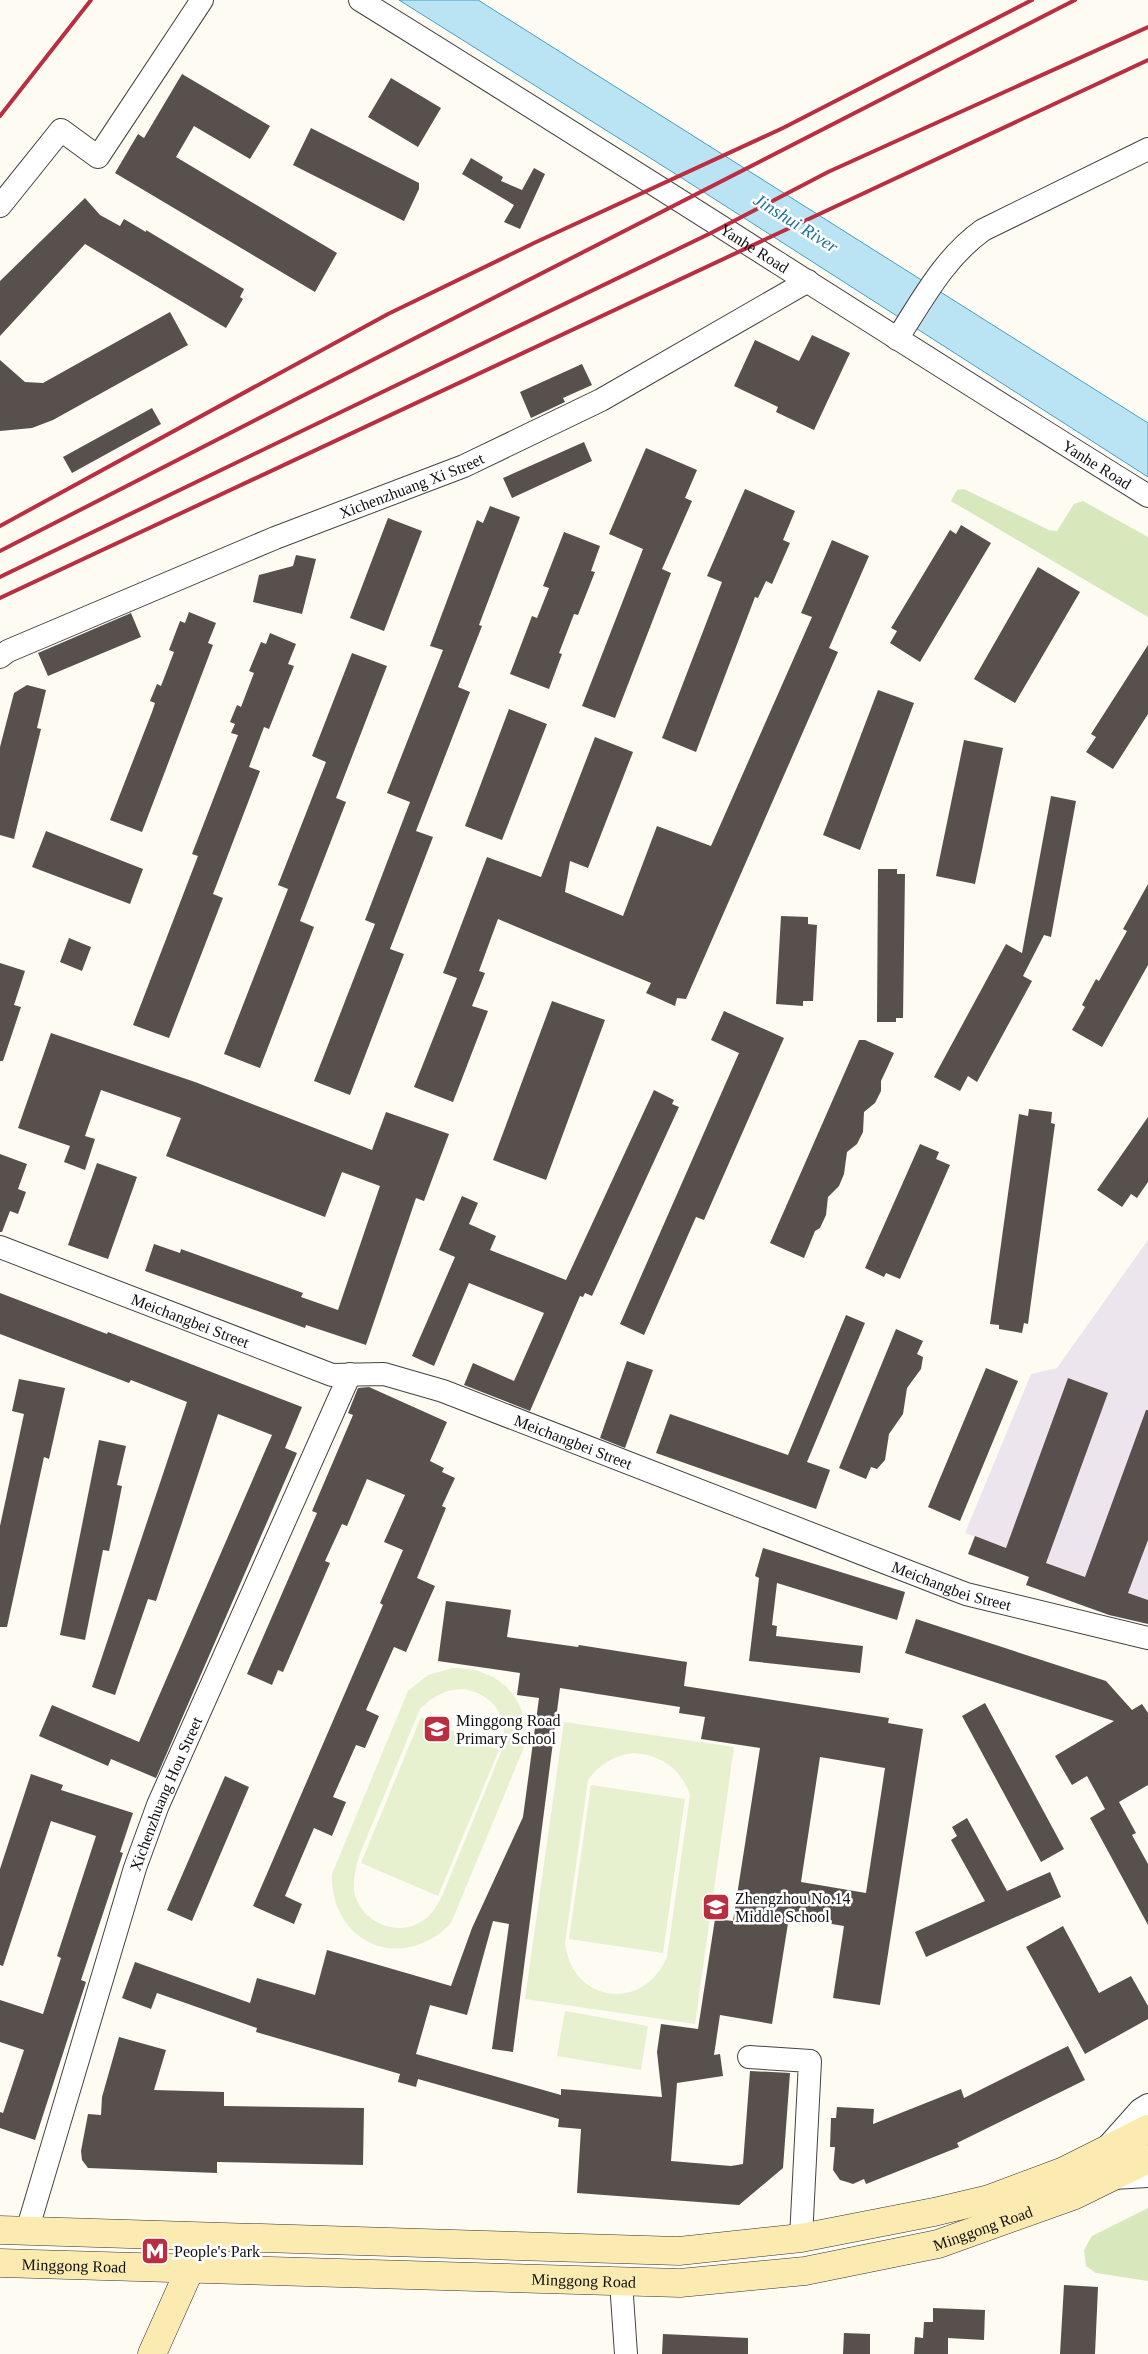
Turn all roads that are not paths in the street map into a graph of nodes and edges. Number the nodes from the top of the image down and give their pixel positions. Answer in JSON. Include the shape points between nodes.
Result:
{"nodes":[{"id":1,"x":202,"y":0,"type":"edge"},
{"id":2,"x":360,"y":0,"type":"edge"},
{"id":3,"x":1148,"y":148,"type":"edge"},
{"id":4,"x":0,"y":206,"type":"edge"},
{"id":5,"x":808,"y":281,"type":"junction"},
{"id":6,"x":900,"y":334,"type":"junction"},
{"id":7,"x":1148,"y":496,"type":"edge"},
{"id":8,"x":0,"y":657,"type":"edge"},
{"id":9,"x":0,"y":1247,"type":"edge"},
{"id":10,"x":350,"y":1374,"type":"junction"},
{"id":11,"x":1145,"y":1642,"type":"edge"},
{"id":12,"x":749,"y":2057,"type":"dead end"},
{"id":13,"x":1148,"y":2105,"type":"edge"},
{"id":14,"x":1148,"y":2129,"type":"edge"},
{"id":15,"x":1148,"y":2159,"type":"edge"},
{"id":16,"x":1106,"y":2166,"type":"junction"},
{"id":17,"x":1148,"y":2176,"type":"edge"},
{"id":18,"x":13,"y":2231,"type":"edge"},
{"id":19,"x":801,"y":2238,"type":"junction"},
{"id":20,"x":0,"y":2263,"type":"edge"},
{"id":21,"x":190,"y":2269,"type":"junction"},
{"id":22,"x":622,"y":2282,"type":"junction"},
{"id":23,"x":152,"y":2354,"type":"edge"},
{"id":24,"x":626,"y":2354,"type":"edge"}],
"edges":[{"from":1,"to":4,"type":"street","via":[[98,157],[61,130]]},
{"from":2,"to":5,"type":"street","name":"Yanhe Road"},
{"from":3,"to":6,"type":"street","via":[[983,230],[944,266]]},
{"from":5,"to":6,"type":"street","name":"Yanhe Road"},
{"from":5,"to":8,"type":"street","name":"Xichenzhuang Xi Street","via":[[602,400],[464,466],[275,538]]},
{"from":6,"to":7,"type":"street","name":"Yanhe Road"},
{"from":9,"to":10,"type":"street","name":"Meichangbei Street","via":[[332,1375]]},
{"from":10,"to":11,"type":"street","name":"Meichangbei Street","via":[[384,1374],[442,1391],[966,1594]]},
{"from":10,"to":18,"type":"street","name":"Xichenzhuang Hou Street","via":[[158,1805]]},
{"from":12,"to":19,"type":"street","via":[[810,2061]]},
{"from":13,"to":16,"type":"street","via":[[1140,2110]]},
{"from":14,"to":16,"type":"main road","name":"Minggong Road"},
{"from":15,"to":16,"type":"main road","name":"Minggong Road"},
{"from":16,"to":17,"type":"street"},
{"from":16,"to":19,"type":"main road","name":"Minggong Road","via":[[934,2212]]},
{"from":16,"to":22,"type":"main road","name":"Minggong Road","via":[[1036,2210],[938,2244],[805,2271],[680,2283]]},
{"from":18,"to":19,"type":"main road","name":"Minggong Road","via":[[679,2251]]},
{"from":20,"to":21,"type":"main road","name":"Minggong Road"},
{"from":21,"to":22,"type":"main road","name":"Minggong Road"},
{"from":21,"to":23,"type":"main road"},
{"from":22,"to":24,"type":"street"}]}
